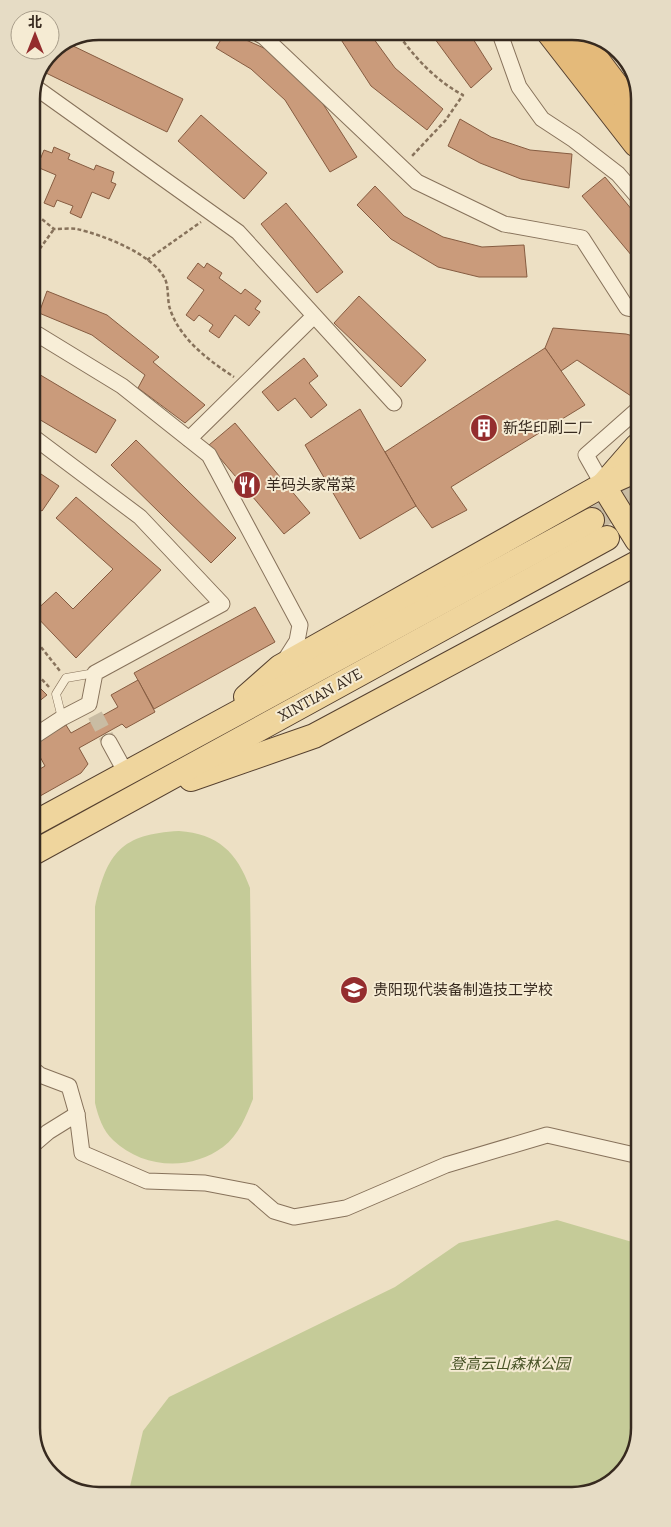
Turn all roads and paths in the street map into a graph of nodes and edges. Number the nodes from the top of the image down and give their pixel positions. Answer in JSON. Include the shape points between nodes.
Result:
{"nodes":[{"id":1,"x":267,"y":40,"type":"edge"},
{"id":2,"x":402,"y":40,"type":"edge"},
{"id":3,"x":502,"y":40,"type":"edge"},
{"id":4,"x":555,"y":40,"type":"edge"},
{"id":5,"x":581,"y":41,"type":"edge"},
{"id":6,"x":41,"y":91,"type":"edge"},
{"id":7,"x":631,"y":105,"type":"edge"},
{"id":8,"x":631,"y":138,"type":"edge"},
{"id":9,"x":401,"y":167,"type":"junction"},
{"id":10,"x":631,"y":190,"type":"edge"},
{"id":11,"x":212,"y":214,"type":"junction"},
{"id":12,"x":40,"y":218,"type":"edge"},
{"id":13,"x":54,"y":230,"type":"junction"},
{"id":14,"x":40,"y":249,"type":"edge"},
{"id":15,"x":147,"y":260,"type":"junction"},
{"id":16,"x":631,"y":309,"type":"edge"},
{"id":17,"x":314,"y":316,"type":"junction"},
{"id":18,"x":40,"y":336,"type":"edge"},
{"id":19,"x":245,"y":384,"type":"junction"},
{"id":20,"x":394,"y":403,"type":"dead end"},
{"id":21,"x":631,"y":415,"type":"edge"},
{"id":22,"x":189,"y":439,"type":"junction"},
{"id":23,"x":40,"y":442,"type":"edge"},
{"id":24,"x":631,"y":453,"type":"edge"},
{"id":25,"x":631,"y":473,"type":"edge"},
{"id":26,"x":603,"y":485,"type":"junction"},
{"id":27,"x":592,"y":520,"type":"tunnel mouth"},
{"id":28,"x":631,"y":529,"type":"edge"},
{"id":29,"x":607,"y":538,"type":"tunnel mouth"},
{"id":30,"x":631,"y":566,"type":"edge"},
{"id":31,"x":40,"y":646,"type":"edge"},
{"id":32,"x":280,"y":667,"type":"junction"},
{"id":33,"x":95,"y":673,"type":"junction"},
{"id":34,"x":40,"y":677,"type":"edge"},
{"id":35,"x":66,"y":678,"type":"junction"},
{"id":36,"x":56,"y":694,"type":"junction"},
{"id":37,"x":62,"y":718,"type":"junction"},
{"id":38,"x":211,"y":727,"type":"junction"},
{"id":39,"x":40,"y":732,"type":"edge"},
{"id":40,"x":109,"y":742,"type":"tunnel mouth"},
{"id":41,"x":126,"y":773,"type":"junction"},
{"id":42,"x":128,"y":801,"type":"junction"},
{"id":43,"x":40,"y":820,"type":"edge"},
{"id":44,"x":40,"y":849,"type":"edge"},
{"id":45,"x":40,"y":1075,"type":"edge"},
{"id":46,"x":77,"y":1114,"type":"junction"},
{"id":47,"x":40,"y":1139,"type":"edge"},
{"id":48,"x":631,"y":1154,"type":"edge"}],
"edges":[{"from":1,"to":9,"type":"street"},
{"from":2,"to":9,"type":"path","via":[[436,76],[463,95],[445,121]]},
{"from":3,"to":10,"type":"street","via":[[519,87],[542,120],[618,174]]},
{"from":4,"to":8,"type":"highway"},
{"from":5,"to":7,"type":"highway"},
{"from":6,"to":11,"type":"street"},
{"from":9,"to":16,"type":"street","via":[[417,182],[504,224],[582,238],[627,308]]},
{"from":11,"to":15,"type":"path"},
{"from":11,"to":17,"type":"street","via":[[238,232]]},
{"from":12,"to":13,"type":"path"},
{"from":13,"to":14,"type":"path"},
{"from":13,"to":15,"type":"path","via":[[76,229],[111,241]]},
{"from":15,"to":19,"type":"path","via":[[166,280],[170,308],[183,335],[220,368]]},
{"from":17,"to":19,"type":"street"},
{"from":17,"to":20,"type":"street"},
{"from":18,"to":22,"type":"street","via":[[122,386]]},
{"from":19,"to":22,"type":"street"},
{"from":21,"to":26,"type":"street","via":[[586,454]]},
{"from":22,"to":32,"type":"street","via":[[209,455],[300,625],[297,641]]},
{"from":23,"to":33,"type":"street","via":[[140,517],[222,604]]},
{"from":24,"to":26,"type":"main road"},
{"from":25,"to":26,"type":"main road"},
{"from":26,"to":28,"type":"main road"},
{"from":26,"to":32,"type":"main road"},
{"from":27,"to":38,"type":"main road","name":"XINTIAN AVE"},
{"from":29,"to":42,"type":"main road","name":"XINTIAN AVE"},
{"from":30,"to":42,"type":"main road","via":[[314,736]]},
{"from":31,"to":35,"type":"path"},
{"from":32,"to":38,"type":"main road"},
{"from":33,"to":35,"type":"lane"},
{"from":33,"to":37,"type":"street","via":[[92,710]]},
{"from":34,"to":36,"type":"path"},
{"from":35,"to":36,"type":"lane"},
{"from":36,"to":37,"type":"lane"},
{"from":37,"to":39,"type":"street"},
{"from":38,"to":41,"type":"main road","name":"XINTIAN AVE"},
{"from":40,"to":41,"type":"street"},
{"from":41,"to":43,"type":"main road","name":"XINTIAN AVE"},
{"from":42,"to":44,"type":"main road","name":"XINTIAN AVE"},
{"from":45,"to":46,"type":"street","via":[[69,1086]]},
{"from":46,"to":47,"type":"street"},
{"from":46,"to":48,"type":"street","via":[[82,1152],[147,1181],[204,1183],[252,1192],[274,1211],[294,1217],[346,1208],[446,1165],[547,1135]]}]}
